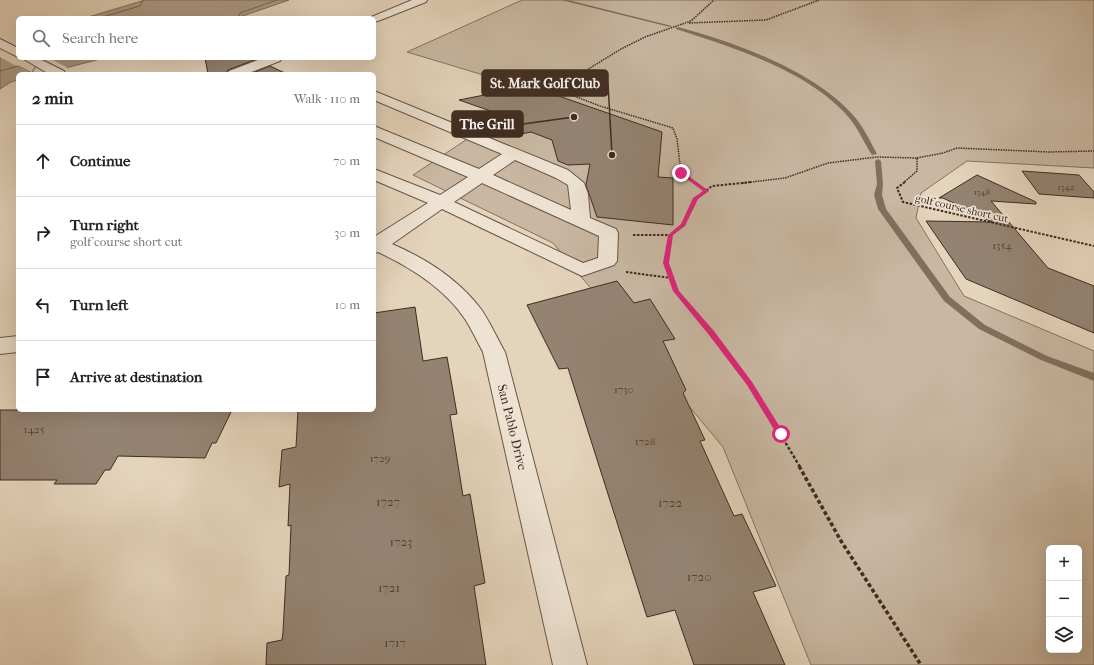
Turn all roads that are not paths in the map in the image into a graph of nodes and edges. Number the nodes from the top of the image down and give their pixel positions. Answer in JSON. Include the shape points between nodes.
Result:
{"nodes":[{"id":1,"x":422,"y":0,"type":"edge"},
{"id":2,"x":376,"y":18,"type":"edge"},
{"id":3,"x":0,"y":44,"type":"edge"},
{"id":4,"x":16,"y":52,"type":"edge"},
{"id":5,"x":32,"y":60,"type":"edge"},
{"id":6,"x":269,"y":60,"type":"edge"},
{"id":7,"x":55,"y":72,"type":"edge"},
{"id":8,"x":239,"y":72,"type":"edge"},
{"id":9,"x":376,"y":97,"type":"edge"},
{"id":10,"x":376,"y":133,"type":"edge"},
{"id":11,"x":514,"y":153,"type":"junction"},
{"id":12,"x":376,"y":175,"type":"edge"},
{"id":13,"x":481,"y":176,"type":"junction"},
{"id":14,"x":440,"y":202,"type":"junction"},
{"id":15,"x":581,"y":222,"type":"junction"},
{"id":16,"x":376,"y":244,"type":"edge"},
{"id":17,"x":376,"y":245,"type":"edge"},
{"id":18,"x":16,"y":344,"type":"edge"},
{"id":19,"x":0,"y":346,"type":"edge"},
{"id":20,"x":570,"y":665,"type":"edge"}],
"edges":[{"from":1,"to":2,"type":"street"},
{"from":3,"to":4,"type":"street"},
{"from":5,"to":7,"type":"street"},
{"from":6,"to":8,"type":"street"},
{"from":9,"to":11,"type":"street"},
{"from":10,"to":13,"type":"street"},
{"from":11,"to":13,"type":"street"},
{"from":11,"to":15,"type":"street","via":[[562,174],[576,183]]},
{"from":12,"to":14,"type":"street"},
{"from":13,"to":14,"type":"street"},
{"from":13,"to":15,"type":"street"},
{"from":14,"to":15,"type":"street","via":[[582,270],[607,261],[609,233]]},
{"from":14,"to":16,"type":"street"},
{"from":17,"to":20,"type":"street","name":"San Pablo Drive","via":[[412,260],[446,285],[473,314],[494,352]]},
{"from":18,"to":19,"type":"street"}]}
